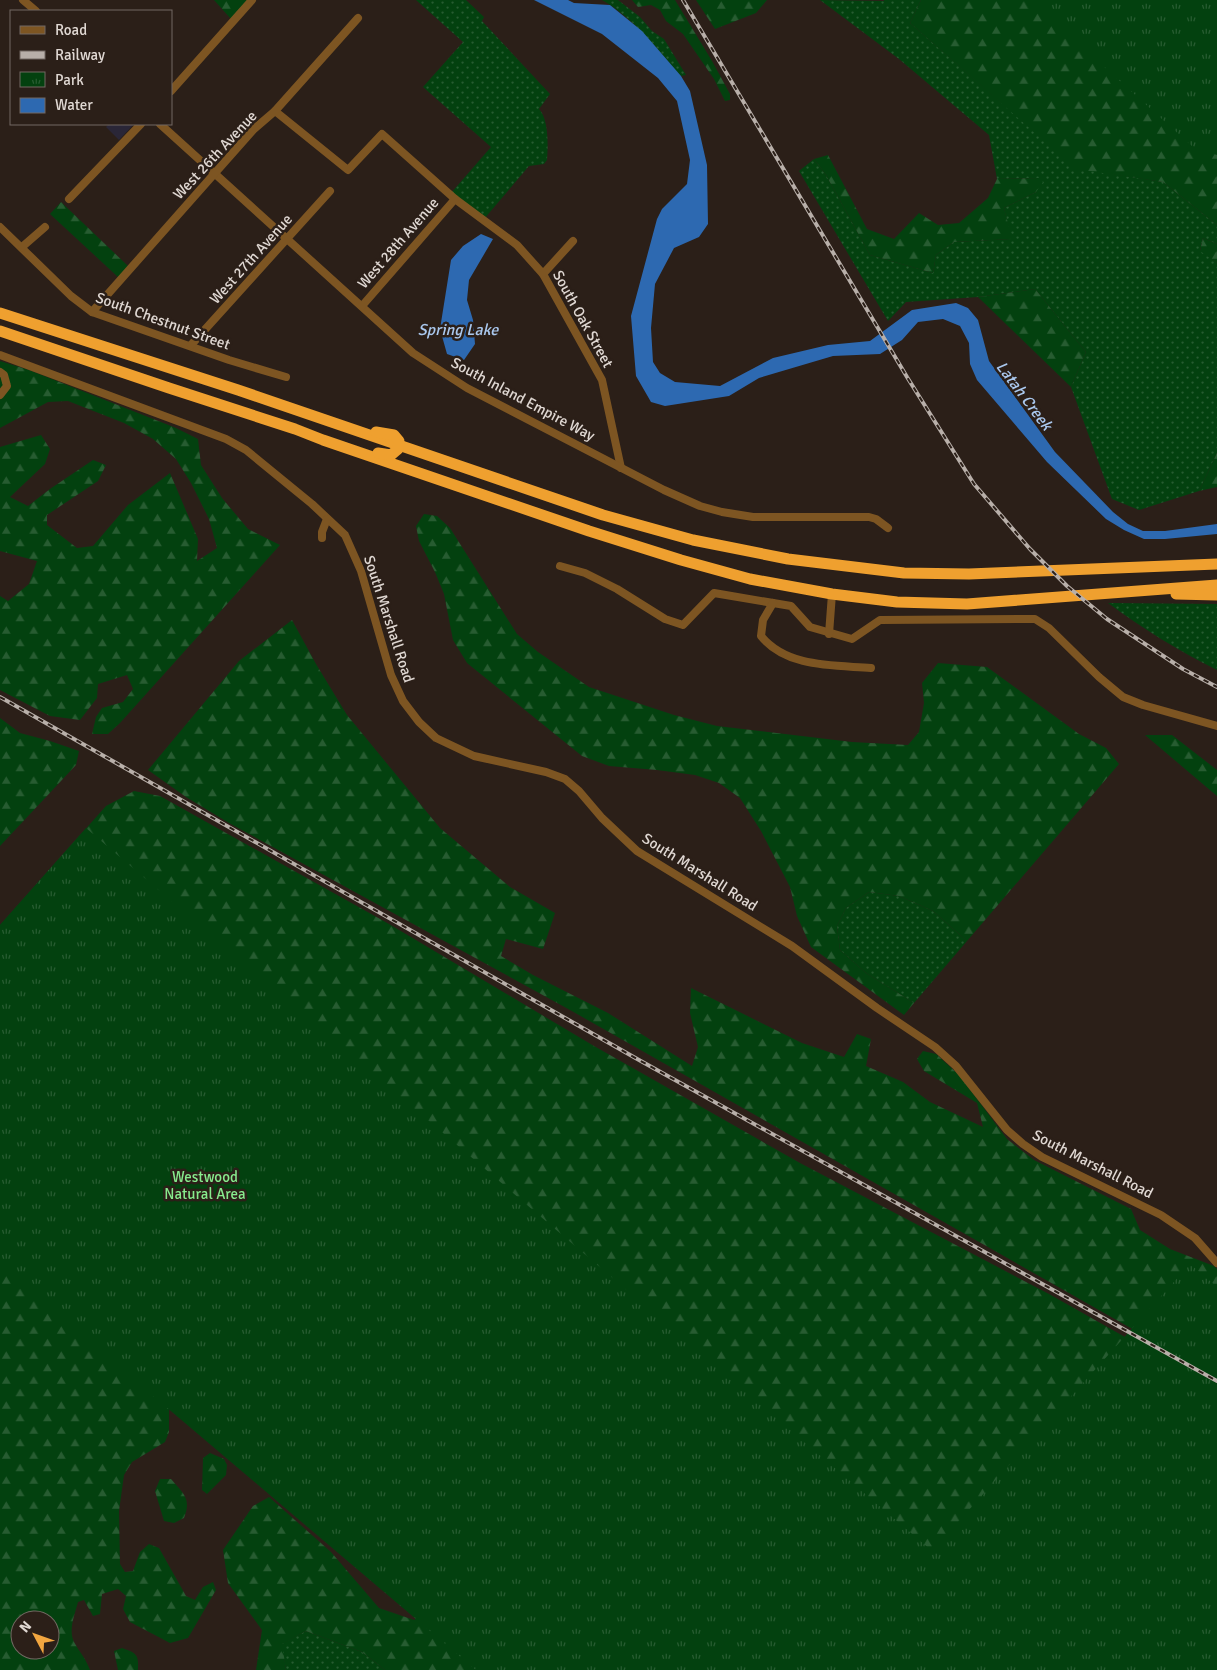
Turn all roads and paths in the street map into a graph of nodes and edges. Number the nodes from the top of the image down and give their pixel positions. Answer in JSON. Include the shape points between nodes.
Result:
{"nodes":[{"id":1,"x":23,"y":0,"type":"edge"},
{"id":2,"x":252,"y":0,"type":"edge"},
{"id":3,"x":35,"y":10,"type":"edge"},
{"id":4,"x":358,"y":18,"type":"dead end"},
{"id":5,"x":172,"y":90,"type":"edge"},
{"id":6,"x":275,"y":111,"type":"junction"},
{"id":7,"x":140,"y":125,"type":"edge"},
{"id":8,"x":161,"y":125,"type":"edge"},
{"id":9,"x":215,"y":173,"type":"junction"},
{"id":10,"x":330,"y":191,"type":"dead end"},
{"id":11,"x":69,"y":198,"type":"dead end"},
{"id":12,"x":455,"y":199,"type":"junction"},
{"id":13,"x":45,"y":226,"type":"dead end"},
{"id":14,"x":0,"y":227,"type":"edge"},
{"id":15,"x":288,"y":239,"type":"junction"},
{"id":16,"x":573,"y":241,"type":"dead end"},
{"id":17,"x":22,"y":247,"type":"junction"},
{"id":18,"x":542,"y":274,"type":"junction"},
{"id":19,"x":362,"y":306,"type":"junction"},
{"id":20,"x":92,"y":312,"type":"junction"},
{"id":21,"x":0,"y":313,"type":"edge"},
{"id":22,"x":0,"y":331,"type":"edge"},
{"id":23,"x":191,"y":345,"type":"junction"},
{"id":24,"x":0,"y":355,"type":"edge"},
{"id":25,"x":0,"y":372,"type":"edge"},
{"id":26,"x":286,"y":377,"type":"dead end"},
{"id":27,"x":0,"y":395,"type":"edge"},
{"id":28,"x":295,"y":429,"type":"junction"},
{"id":29,"x":399,"y":446,"type":"junction"},
{"id":30,"x":621,"y":468,"type":"junction"},
{"id":31,"x":327,"y":519,"type":"junction"},
{"id":32,"x":888,"y":528,"type":"dead end"},
{"id":33,"x":322,"y":538,"type":"dead end"},
{"id":34,"x":1217,"y":558,"type":"edge"},
{"id":35,"x":1217,"y":564,"type":"edge"},
{"id":36,"x":560,"y":566,"type":"dead end"},
{"id":37,"x":1125,"y":569,"type":"junction"},
{"id":38,"x":1217,"y":584,"type":"edge"},
{"id":39,"x":1124,"y":592,"type":"junction"},
{"id":40,"x":832,"y":594,"type":"junction"},
{"id":41,"x":1217,"y":595,"type":"edge"},
{"id":42,"x":773,"y":603,"type":"junction"},
{"id":43,"x":829,"y":634,"type":"junction"},
{"id":44,"x":871,"y":668,"type":"dead end"},
{"id":45,"x":1217,"y":726,"type":"edge"},
{"id":46,"x":1217,"y":1263,"type":"edge"}],
"edges":[{"from":1,"to":3,"type":"street"},
{"from":2,"to":5,"type":"street"},
{"from":4,"to":6,"type":"street","name":"West 26th Avenue"},
{"from":6,"to":9,"type":"street","name":"West 26th Avenue","via":[[253,130]]},
{"from":6,"to":12,"type":"street","name":"South Oak Street","via":[[348,170],[382,134]]},
{"from":7,"to":11,"type":"street"},
{"from":8,"to":9,"type":"street","name":"South Inland Empire Way"},
{"from":9,"to":15,"type":"street","name":"South Inland Empire Way"},
{"from":9,"to":20,"type":"street","name":"West 26th Avenue"},
{"from":10,"to":15,"type":"street","name":"West 27th Avenue"},
{"from":12,"to":18,"type":"street","name":"South Oak Street","via":[[517,245]]},
{"from":12,"to":19,"type":"street","name":"West 28th Avenue"},
{"from":13,"to":17,"type":"street"},
{"from":14,"to":17,"type":"street","name":"South Chestnut Street"},
{"from":15,"to":19,"type":"street","name":"South Inland Empire Way"},
{"from":15,"to":23,"type":"street","name":"West 27th Avenue"},
{"from":16,"to":18,"type":"street"},
{"from":17,"to":20,"type":"street","name":"South Chestnut Street","via":[[71,296]]},
{"from":18,"to":30,"type":"street","name":"South Oak Street","via":[[602,380]]},
{"from":19,"to":30,"type":"street","name":"South Inland Empire Way","via":[[413,353],[467,388]]},
{"from":20,"to":23,"type":"street","name":"South Chestnut Street"},
{"from":21,"to":29,"type":"highway","via":[[292,408],[394,435]]},
{"from":22,"to":28,"type":"highway"},
{"from":23,"to":26,"type":"street","name":"South Chestnut Street"},
{"from":24,"to":31,"type":"street","name":"South Marshall Road","via":[[226,439],[246,450]]},
{"from":25,"to":27,"type":"street","via":[[7,386]]},
{"from":28,"to":29,"type":"highway","via":[[326,435],[388,456]]},
{"from":28,"to":40,"type":"highway","via":[[517,507],[681,560],[750,579]]},
{"from":29,"to":37,"type":"highway","via":[[603,515],[693,540],[788,559],[904,573]]},
{"from":30,"to":32,"type":"street","name":"South Inland Empire Way","via":[[700,506],[722,512],[753,516],[869,517]]},
{"from":31,"to":33,"type":"street"},
{"from":31,"to":46,"type":"street","name":"South Marshall Road","via":[[345,536],[361,571],[391,675],[403,701],[436,738],[474,756],[565,779],[638,850],[792,946],[935,1047],[956,1066],[1007,1130],[1023,1144],[1161,1215],[1195,1238]]},
{"from":34,"to":37,"type":"highway","via":[[1168,560]]},
{"from":35,"to":37,"type":"highway"},
{"from":36,"to":42,"type":"street","via":[[585,573],[665,619],[683,625],[714,593]]},
{"from":38,"to":39,"type":"highway"},
{"from":39,"to":40,"type":"highway","via":[[967,604],[897,602]]},
{"from":39,"to":41,"type":"highway"},
{"from":40,"to":43,"type":"street"},
{"from":42,"to":43,"type":"street","via":[[791,606],[810,627]]},
{"from":42,"to":44,"type":"street","via":[[763,620],[761,636],[769,645],[809,664]]},
{"from":43,"to":45,"type":"street","via":[[852,639],[880,620],[1035,619],[1049,628],[1123,697]]}]}
